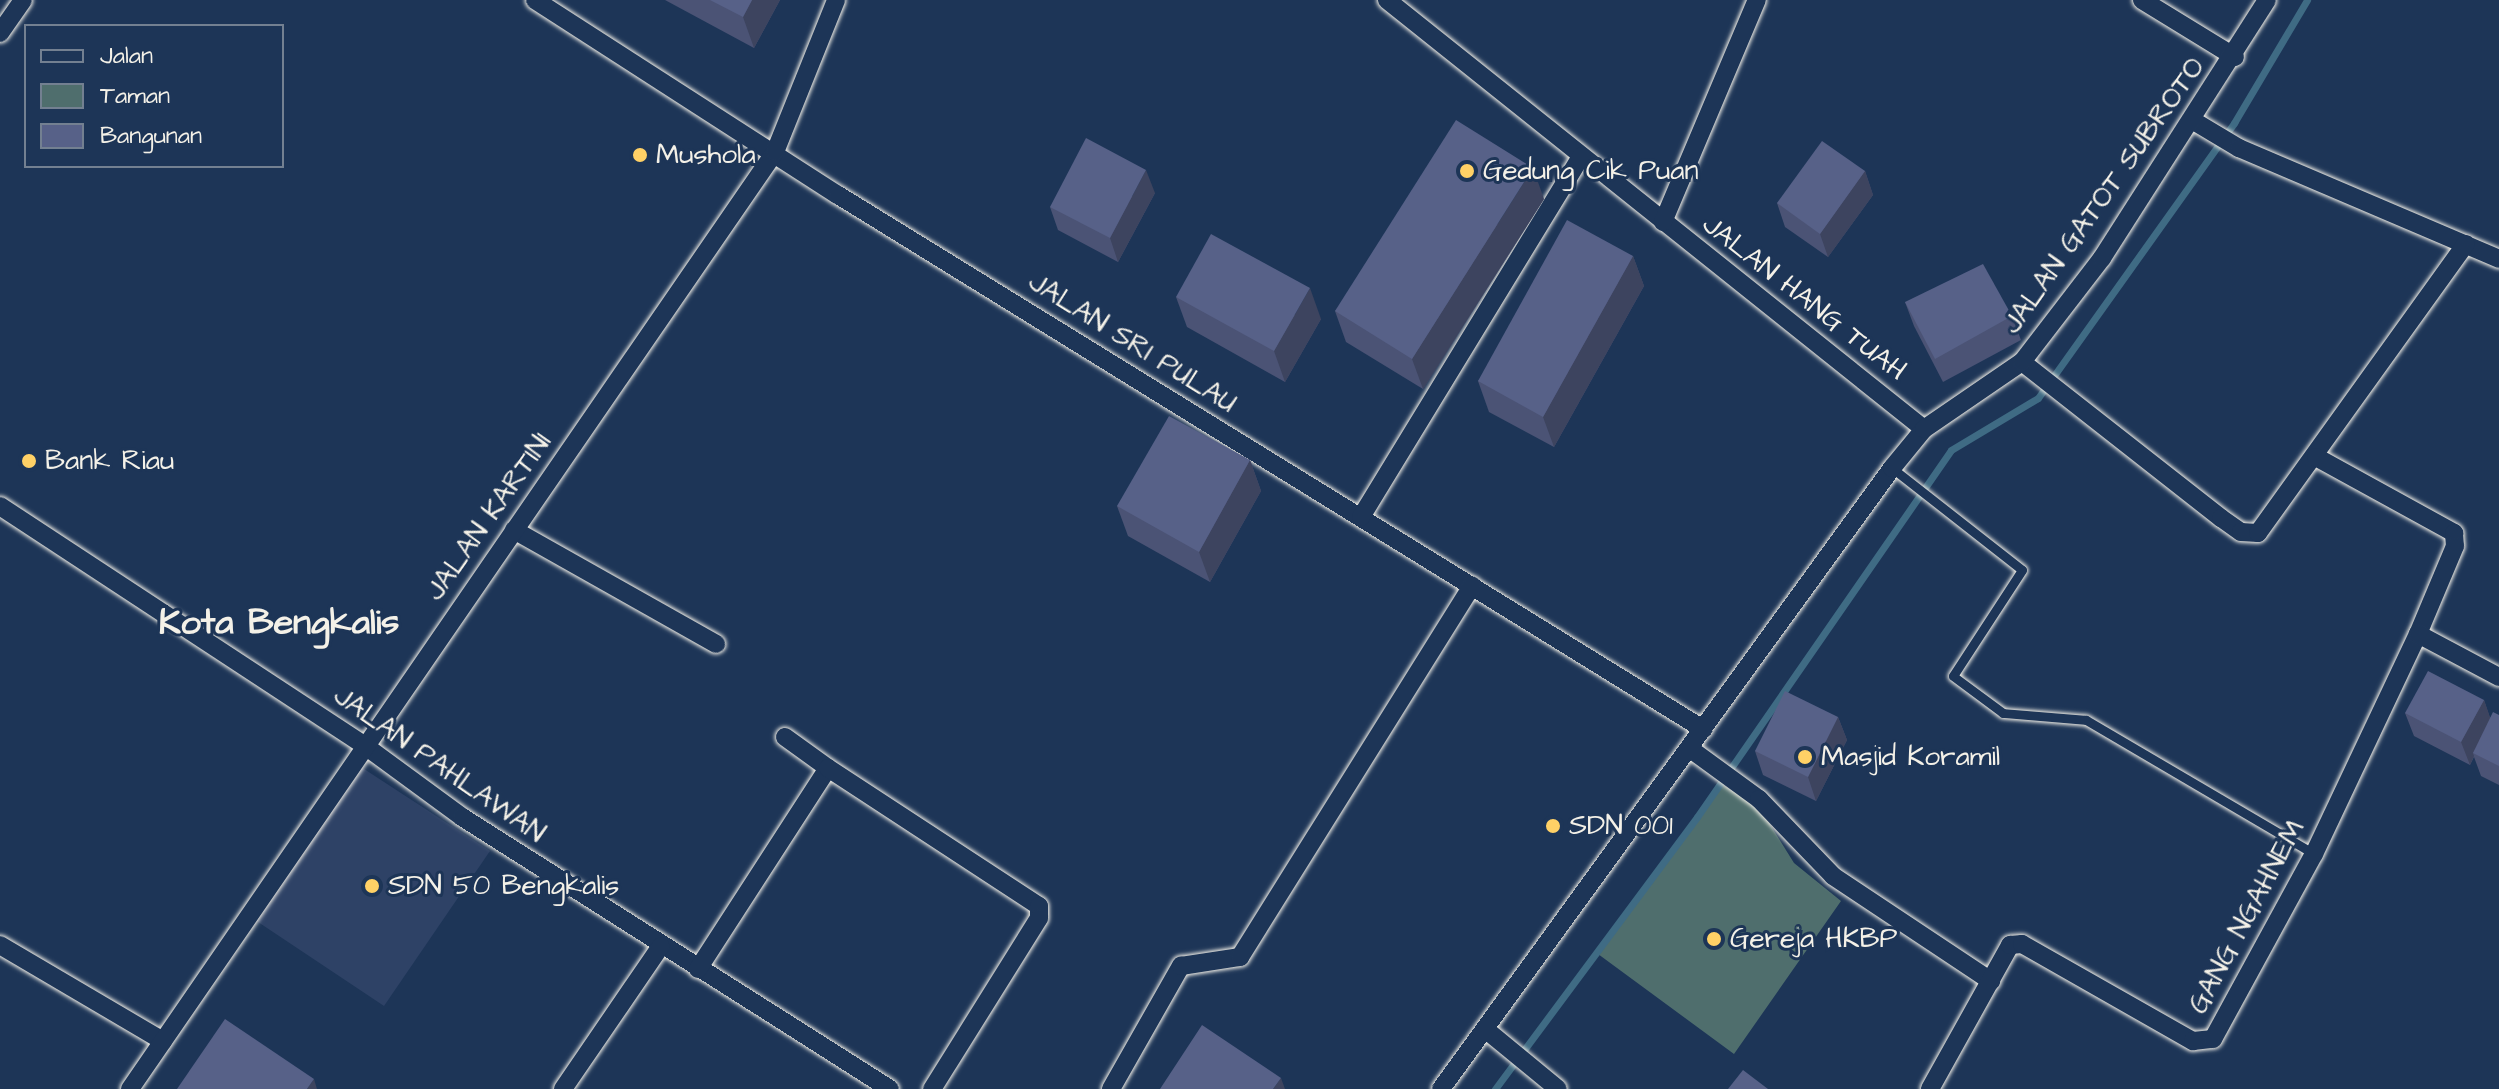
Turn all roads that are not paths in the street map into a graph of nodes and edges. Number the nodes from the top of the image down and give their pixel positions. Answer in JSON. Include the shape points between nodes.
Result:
{"nodes":[{"id":1,"x":535,"y":0,"type":"edge"},
{"id":2,"x":836,"y":0,"type":"edge"},
{"id":3,"x":1387,"y":0,"type":"edge"},
{"id":4,"x":1757,"y":0,"type":"edge"},
{"id":5,"x":2142,"y":0,"type":"edge"},
{"id":6,"x":2267,"y":0,"type":"edge"},
{"id":7,"x":12,"y":7,"type":"edge"},
{"id":8,"x":0,"y":33,"type":"edge"},
{"id":9,"x":2235,"y":57,"type":"junction"},
{"id":10,"x":2197,"y":123,"type":"junction"},
{"id":11,"x":775,"y":152,"type":"junction"},
{"id":12,"x":1581,"y":156,"type":"junction"},
{"id":13,"x":1663,"y":222,"type":"junction"},
{"id":14,"x":2466,"y":244,"type":"junction"},
{"id":15,"x":2499,"y":259,"type":"edge"},
{"id":16,"x":2028,"y":367,"type":"junction"},
{"id":17,"x":1924,"y":429,"type":"junction"},
{"id":18,"x":2316,"y":457,"type":"junction"},
{"id":19,"x":1899,"y":475,"type":"junction"},
{"id":20,"x":0,"y":506,"type":"edge"},
{"id":21,"x":1361,"y":517,"type":"junction"},
{"id":22,"x":514,"y":530,"type":"junction"},
{"id":23,"x":1472,"y":586,"type":"junction"},
{"id":24,"x":2418,"y":634,"type":"junction"},
{"id":25,"x":716,"y":644,"type":"dead end"},
{"id":26,"x":2499,"y":677,"type":"edge"},
{"id":27,"x":1703,"y":729,"type":"junction"},
{"id":28,"x":785,"y":737,"type":"dead end"},
{"id":29,"x":364,"y":745,"type":"junction"},
{"id":30,"x":1696,"y":753,"type":"junction"},
{"id":31,"x":828,"y":768,"type":"junction"},
{"id":32,"x":2314,"y":854,"type":"junction"},
{"id":33,"x":0,"y":945,"type":"edge"},
{"id":34,"x":661,"y":946,"type":"junction"},
{"id":35,"x":698,"y":969,"type":"junction"},
{"id":36,"x":1991,"y":981,"type":"junction"},
{"id":37,"x":1492,"y":1035,"type":"junction"},
{"id":38,"x":163,"y":1041,"type":"junction"},
{"id":39,"x":130,"y":1089,"type":"edge"},
{"id":40,"x":563,"y":1089,"type":"edge"},
{"id":41,"x":890,"y":1089,"type":"edge"},
{"id":42,"x":932,"y":1089,"type":"edge"},
{"id":43,"x":1111,"y":1089,"type":"edge"},
{"id":44,"x":1441,"y":1089,"type":"edge"},
{"id":45,"x":1558,"y":1089,"type":"edge"},
{"id":46,"x":1930,"y":1089,"type":"edge"}],
"edges":[{"from":1,"to":11,"type":"street","name":"JALAN SRI PULAU"},
{"from":2,"to":11,"type":"street","name":"JALAN KARTINI"},
{"from":3,"to":12,"type":"street","name":"JALAN HANG TUAH"},
{"from":4,"to":13,"type":"street"},
{"from":5,"to":9,"type":"street"},
{"from":6,"to":9,"type":"street","name":"JALAN GATOT SUBROTO"},
{"from":7,"to":8,"type":"street"},
{"from":9,"to":10,"type":"street","name":"JALAN GATOT SUBROTO"},
{"from":10,"to":14,"type":"street","via":[[2239,148]]},
{"from":10,"to":16,"type":"street","name":"JALAN GATOT SUBROTO"},
{"from":11,"to":21,"type":"street","name":"JALAN SRI PULAU"},
{"from":11,"to":22,"type":"street","name":"JALAN KARTINI"},
{"from":12,"to":13,"type":"street","name":"JALAN HANG TUAH"},
{"from":12,"to":21,"type":"street"},
{"from":13,"to":17,"type":"street","name":"JALAN HANG TUAH"},
{"from":14,"to":15,"type":"street"},
{"from":14,"to":18,"type":"street"},
{"from":16,"to":17,"type":"street","name":"JALAN GATOT SUBROTO"},
{"from":16,"to":18,"type":"street","via":[[2241,532],[2263,530]]},
{"from":17,"to":19,"type":"street","name":"JALAN GATOT SUBROTO"},
{"from":18,"to":24,"type":"street","name":"GANG NGAHNEM","via":[[2454,533],[2455,546]]},
{"from":19,"to":27,"type":"street","name":"JALAN GATOT SUBROTO"},
{"from":19,"to":32,"type":"lane","via":[[2022,570],[1953,676],[2003,713],[2086,720]]},
{"from":20,"to":29,"type":"street","name":"JALAN PAHLAWAN"},
{"from":21,"to":23,"type":"street","name":"JALAN SRI PULAU"},
{"from":22,"to":25,"type":"street"},
{"from":22,"to":29,"type":"street","name":"JALAN KARTINI"},
{"from":23,"to":27,"type":"street","name":"JALAN SRI PULAU"},
{"from":23,"to":43,"type":"street","via":[[1240,957],[1181,966]]},
{"from":24,"to":26,"type":"street"},
{"from":24,"to":32,"type":"street","name":"GANG NGAHNEM"},
{"from":27,"to":30,"type":"street","name":"JALAN GATOT SUBROTO"},
{"from":28,"to":31,"type":"street"},
{"from":29,"to":34,"type":"street","name":"JALAN PAHLAWAN","via":[[462,817]]},
{"from":29,"to":38,"type":"street","name":"JALAN KARTINI"},
{"from":30,"to":36,"type":"street","via":[[1741,784],[1833,876]]},
{"from":30,"to":37,"type":"street","name":"JALAN GATOT SUBROTO"},
{"from":31,"to":35,"type":"street"},
{"from":31,"to":42,"type":"street","via":[[1039,906],[1039,918]]},
{"from":32,"to":36,"type":"street","name":"GANG NGAHNEM","via":[[2213,1039],[2193,1041],[2022,944],[2005,949]]},
{"from":33,"to":38,"type":"street"},
{"from":34,"to":35,"type":"street","name":"JALAN PAHLAWAN"},
{"from":34,"to":40,"type":"street"},
{"from":35,"to":41,"type":"street","name":"JALAN PAHLAWAN"},
{"from":36,"to":46,"type":"street","name":"GANG NGAHNEM"},
{"from":37,"to":44,"type":"street","name":"JALAN GATOT SUBROTO"},
{"from":37,"to":45,"type":"street"},
{"from":38,"to":39,"type":"street","name":"JALAN KARTINI"}]}
